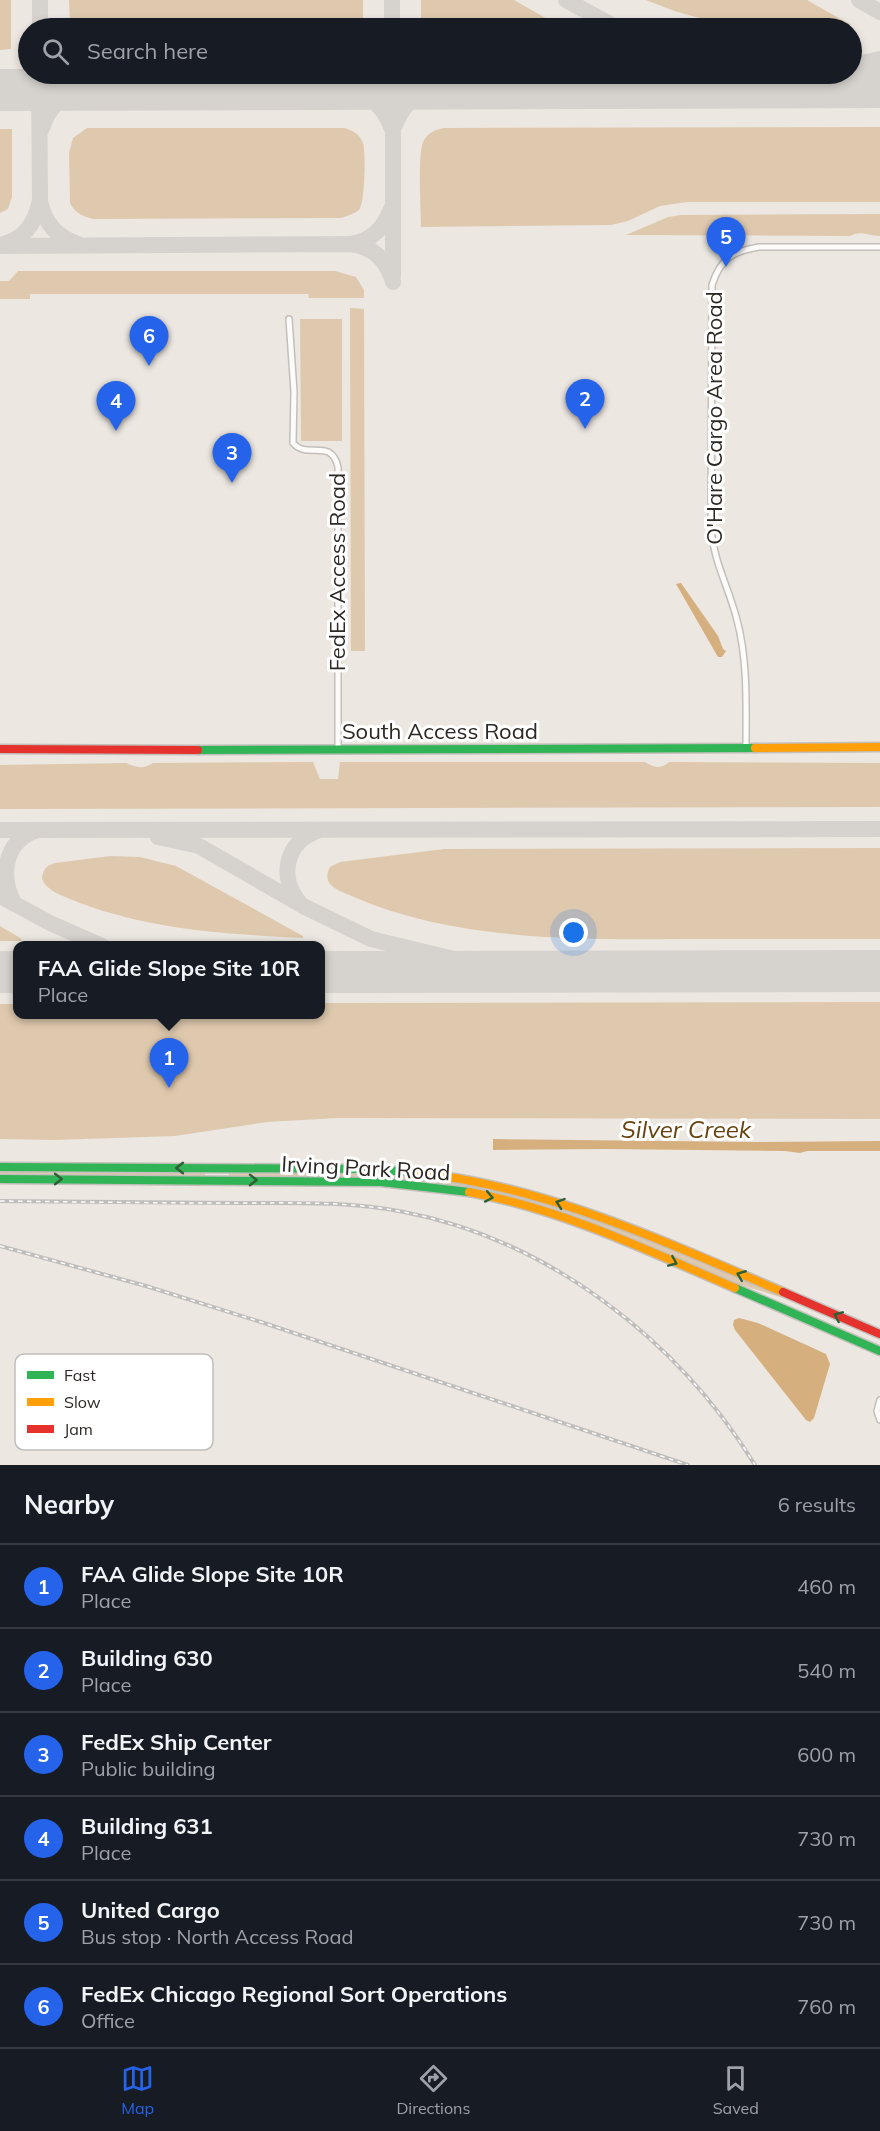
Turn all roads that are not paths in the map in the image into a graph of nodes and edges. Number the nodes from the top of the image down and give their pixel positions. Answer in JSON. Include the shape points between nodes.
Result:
{"nodes":[{"id":1,"x":880,"y":247,"type":"edge"},
{"id":2,"x":289,"y":320,"type":"dead end"},
{"id":3,"x":880,"y":747,"type":"edge"},
{"id":4,"x":746,"y":748,"type":"junction"},
{"id":5,"x":0,"y":749,"type":"edge"},
{"id":6,"x":338,"y":750,"type":"junction"},
{"id":7,"x":0,"y":1167,"type":"edge"},
{"id":8,"x":0,"y":1179,"type":"edge"},
{"id":9,"x":880,"y":1334,"type":"edge"},
{"id":10,"x":880,"y":1351,"type":"edge"},
{"id":11,"x":880,"y":1400,"type":"edge"},
{"id":12,"x":880,"y":1420,"type":"edge"}],
"edges":[{"from":1,"to":4,"type":"street","name":"O'Hare Cargo Area Road","via":[[742,249],[720,266],[712,285],[711,531],[717,566],[741,636]]},
{"from":2,"to":6,"type":"street","name":"FedEx Access Road","via":[[293,443],[300,449],[330,453],[338,467]]},
{"from":3,"to":4,"type":"main road","name":"South Access Road"},
{"from":4,"to":6,"type":"main road","name":"South Access Road"},
{"from":5,"to":6,"type":"main road","name":"South Access Road"},
{"from":9,"to":7,"type":"main road","name":"Irving Park Road","one_way":true,"via":[[582,1211],[501,1186],[417,1172],[370,1169]]},
{"from":8,"to":10,"type":"main road","name":"Irving Park Road","one_way":true,"via":[[381,1182],[467,1192],[578,1222]]},
{"from":11,"to":12,"type":"street"}]}
